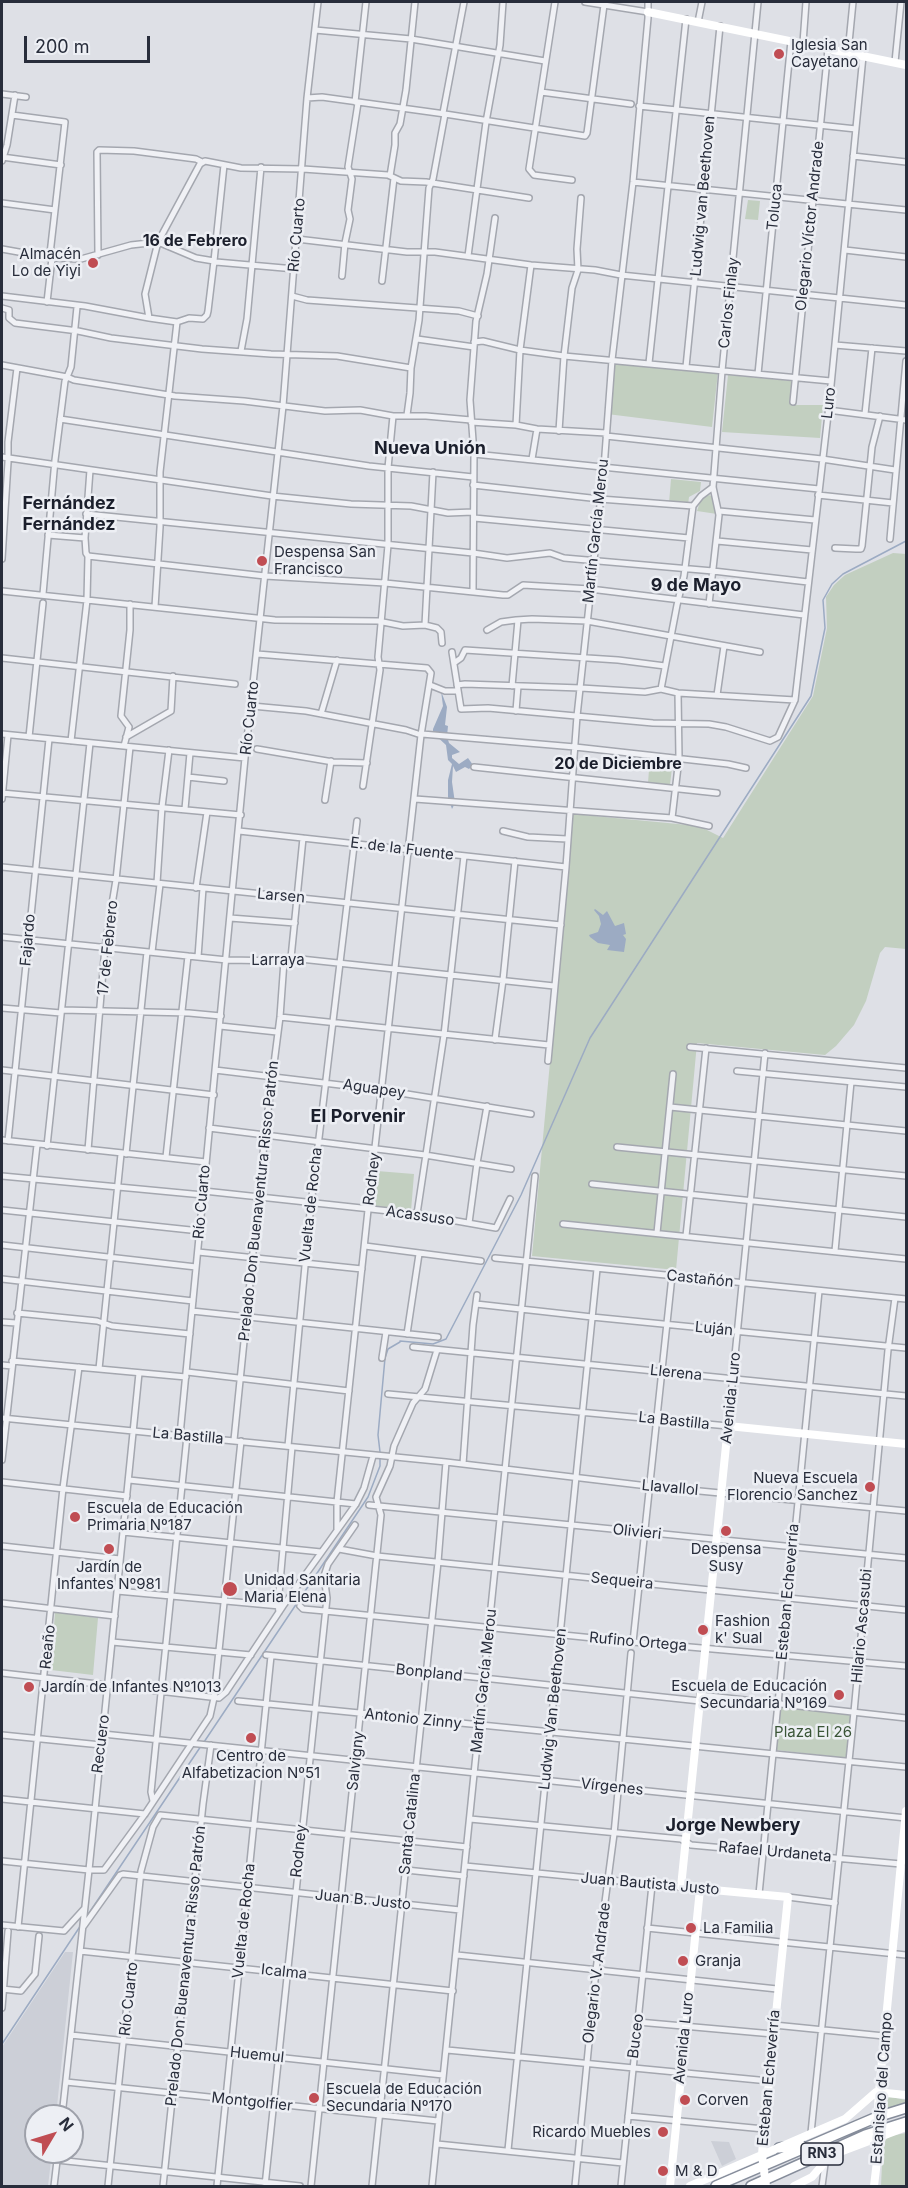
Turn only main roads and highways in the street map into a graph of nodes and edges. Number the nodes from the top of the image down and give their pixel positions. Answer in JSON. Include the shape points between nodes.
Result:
{"nodes":[{"id":1,"x":906,"y":2108,"type":"edge"},
{"id":2,"x":906,"y":2122,"type":"edge"},
{"id":3,"x":812,"y":2144,"type":"junction"},
{"id":4,"x":779,"y":2148,"type":"road end"},
{"id":5,"x":840,"y":2152,"type":"road end"},
{"id":6,"x":811,"y":2159,"type":"junction"},
{"id":7,"x":766,"y":2183,"type":"edge"},
{"id":8,"x":716,"y":2187,"type":"edge"},
{"id":9,"x":751,"y":2187,"type":"edge"}],
"edges":[{"from":1,"to":3,"type":"highway","number":"RN3"},
{"from":2,"to":6,"type":"highway","number":"RN3"},
{"from":3,"to":4,"type":"highway"},
{"from":3,"to":8,"type":"highway","number":"RN3"},
{"from":5,"to":6,"type":"highway"},
{"from":6,"to":7,"type":"highway","number":"RN3"},
{"from":7,"to":9,"type":"highway","number":"RN3"}]}
